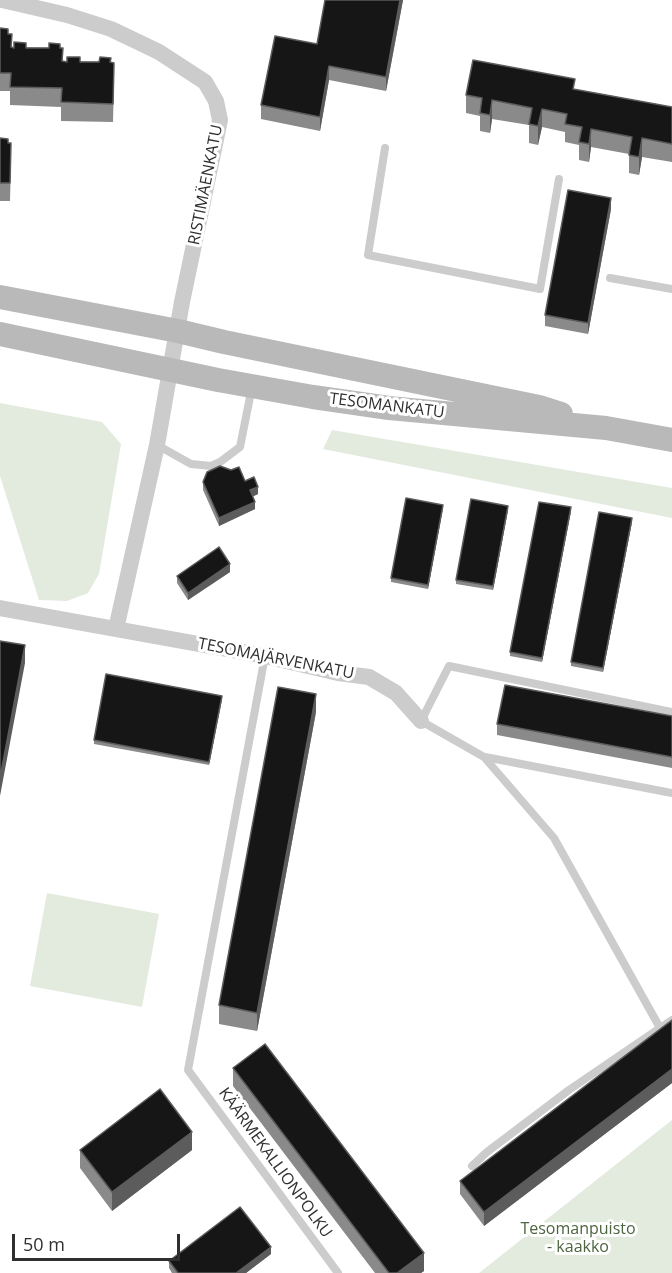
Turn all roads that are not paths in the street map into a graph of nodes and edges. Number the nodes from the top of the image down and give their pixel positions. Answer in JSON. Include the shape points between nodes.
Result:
{"nodes":[{"id":1,"x":2,"y":0,"type":"edge"},
{"id":2,"x":385,"y":148,"type":"dead end"},
{"id":3,"x":559,"y":179,"type":"dead end"},
{"id":4,"x":610,"y":278,"type":"dead end"},
{"id":5,"x":672,"y":290,"type":"edge"},
{"id":6,"x":0,"y":297,"type":"edge"},
{"id":7,"x":178,"y":331,"type":"junction"},
{"id":8,"x":0,"y":334,"type":"edge"},
{"id":9,"x":170,"y":371,"type":"junction"},
{"id":10,"x":252,"y":387,"type":"junction"},
{"id":11,"x":606,"y":428,"type":"junction"},
{"id":12,"x":672,"y":441,"type":"edge"},
{"id":13,"x":158,"y":445,"type":"junction"},
{"id":14,"x":0,"y":608,"type":"edge"},
{"id":15,"x":116,"y":629,"type":"junction"},
{"id":16,"x":265,"y":656,"type":"junction"},
{"id":17,"x":672,"y":712,"type":"edge"},
{"id":18,"x":421,"y":722,"type":"junction"},
{"id":19,"x":484,"y":757,"type":"junction"},
{"id":20,"x":672,"y":793,"type":"edge"},
{"id":21,"x":672,"y":1020,"type":"edge"},
{"id":22,"x":660,"y":1028,"type":"junction"},
{"id":23,"x":472,"y":1166,"type":"dead end"},
{"id":24,"x":338,"y":1273,"type":"edge"}],
"edges":[{"from":1,"to":7,"type":"street","name":"RISTIMÄENKATU","via":[[111,29],[159,52],[205,82],[216,101],[220,120]]},
{"from":2,"to":3,"type":"lane","via":[[368,255],[540,289]]},
{"from":4,"to":5,"type":"lane"},
{"from":6,"to":7,"type":"main road","name":"TESOMANKATU"},
{"from":7,"to":9,"type":"street"},
{"from":7,"to":11,"type":"main road","name":"TESOMANKATU","via":[[539,407]]},
{"from":8,"to":9,"type":"main road","name":"TESOMANKATU"},
{"from":9,"to":10,"type":"main road","name":"TESOMANKATU"},
{"from":9,"to":13,"type":"street"},
{"from":10,"to":11,"type":"main road","name":"TESOMANKATU","via":[[389,408]]},
{"from":10,"to":13,"type":"lane","via":[[240,447],[220,462],[211,466],[191,464]]},
{"from":11,"to":12,"type":"main road","name":"TESOMANKATU"},
{"from":13,"to":15,"type":"street"},
{"from":14,"to":15,"type":"street","name":"TESOMAJÄRVENKATU"},
{"from":15,"to":16,"type":"street","name":"TESOMAJÄRVENKATU"},
{"from":16,"to":18,"type":"street","name":"TESOMAJÄRVENKATU","via":[[369,678],[396,693]]},
{"from":16,"to":24,"type":"lane","name":"KÄÄRMEKALLIONPOLKU","via":[[188,1070]]},
{"from":17,"to":18,"type":"lane","via":[[449,666]]},
{"from":18,"to":19,"type":"lane"},
{"from":19,"to":20,"type":"lane"},
{"from":19,"to":22,"type":"lane","via":[[554,838]]},
{"from":21,"to":22,"type":"lane"},
{"from":22,"to":23,"type":"lane","via":[[569,1090]]}]}
